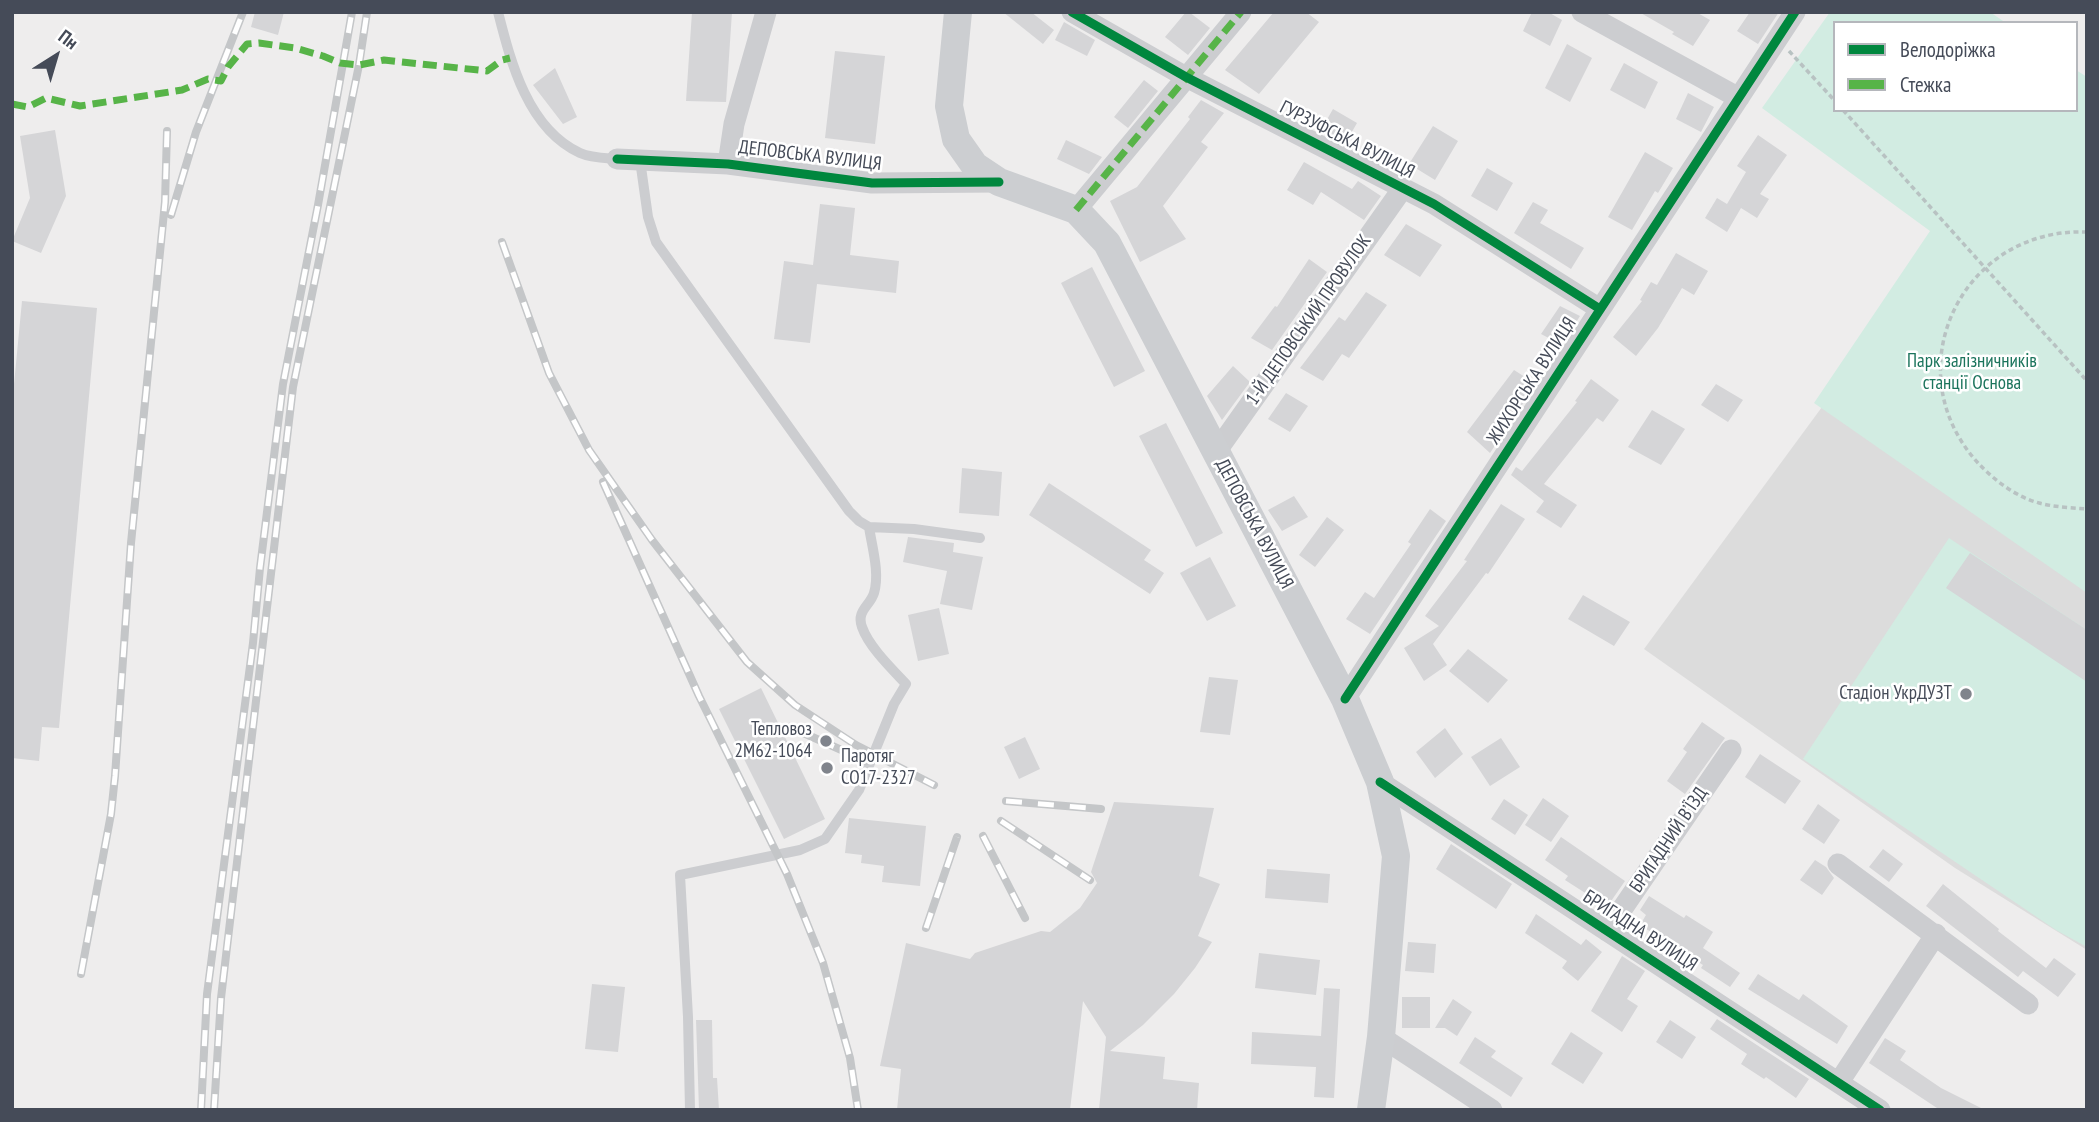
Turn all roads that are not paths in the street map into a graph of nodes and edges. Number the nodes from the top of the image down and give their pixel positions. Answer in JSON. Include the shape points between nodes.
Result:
{"nodes":[{"id":1,"x":498,"y":12,"type":"edge"},
{"id":2,"x":766,"y":12,"type":"edge"},
{"id":3,"x":958,"y":12,"type":"edge"},
{"id":4,"x":1072,"y":12,"type":"edge"},
{"id":5,"x":1241,"y":12,"type":"edge"},
{"id":6,"x":1582,"y":12,"type":"edge"},
{"id":7,"x":1795,"y":12,"type":"edge"},
{"id":8,"x":1186,"y":77,"type":"junction"},
{"id":9,"x":1739,"y":98,"type":"junction"},
{"id":10,"x":617,"y":159,"type":"joint"},
{"id":11,"x":640,"y":160,"type":"junction"},
{"id":12,"x":727,"y":164,"type":"junction"},
{"id":13,"x":999,"y":181,"type":"junction"},
{"id":14,"x":1403,"y":188,"type":"junction"},
{"id":15,"x":1076,"y":210,"type":"junction"},
{"id":16,"x":1600,"y":309,"type":"junction"},
{"id":17,"x":1216,"y":452,"type":"junction"},
{"id":18,"x":869,"y":527,"type":"junction"},
{"id":19,"x":980,"y":538,"type":"dead end"},
{"id":20,"x":1345,"y":699,"type":"junction"},
{"id":21,"x":1731,"y":750,"type":"dead end"},
{"id":22,"x":1380,"y":782,"type":"junction"},
{"id":23,"x":1838,"y":864,"type":"dead end"},
{"id":24,"x":1607,"y":931,"type":"junction"},
{"id":25,"x":1936,"y":934,"type":"junction"},
{"id":26,"x":2028,"y":1004,"type":"dead end"},
{"id":27,"x":1381,"y":1037,"type":"junction"},
{"id":28,"x":1839,"y":1082,"type":"junction"},
{"id":29,"x":690,"y":1110,"type":"edge"},
{"id":30,"x":1371,"y":1110,"type":"edge"},
{"id":31,"x":1492,"y":1110,"type":"edge"},
{"id":32,"x":1880,"y":1110,"type":"edge"}],
"edges":[{"from":1,"to":10,"type":"lane","via":[[510,58],[530,104],[556,139],[582,154]]},
{"from":2,"to":12,"type":"street"},
{"from":3,"to":13,"type":"main road","via":[[949,106],[956,139],[975,166]]},
{"from":4,"to":8,"type":"street","name":"ГУРЗУФСЬКА ВУЛИЦЯ"},
{"from":5,"to":8,"type":"street"},
{"from":6,"to":9,"type":"street"},
{"from":7,"to":9,"type":"street","name":"ЖИХОРСЬКА ВУЛИЦЯ"},
{"from":8,"to":14,"type":"street","name":"ГУРЗУФСЬКА ВУЛИЦЯ"},
{"from":8,"to":15,"type":"street"},
{"from":9,"to":16,"type":"street","name":"ЖИХОРСЬКА ВУЛИЦЯ"},
{"from":10,"to":11,"type":"street","name":"ДЕПОВСЬКА ВУЛИЦЯ"},
{"from":11,"to":12,"type":"street","name":"ДЕПОВСЬКА ВУЛИЦЯ"},
{"from":11,"to":18,"type":"lane","via":[[656,242],[831,488]]},
{"from":12,"to":13,"type":"street","name":"ДЕПОВСЬКА ВУЛИЦЯ","via":[[872,183]]},
{"from":13,"to":15,"type":"main road","name":"ДЕПОВСЬКА ВУЛИЦЯ"},
{"from":14,"to":16,"type":"street","name":"ГУРЗУФСЬКА ВУЛИЦЯ"},
{"from":14,"to":17,"type":"street","name":"1-Й ДЕПОВСЬКИЙ ПРОВУЛОК"},
{"from":15,"to":17,"type":"main road","name":"ДЕПОВСЬКА ВУЛИЦЯ","via":[[1107,243]]},
{"from":16,"to":20,"type":"street","name":"ЖИХОРСЬКА ВУЛИЦЯ"},
{"from":17,"to":20,"type":"main road","name":"ДЕПОВСЬКА ВУЛИЦЯ"},
{"from":18,"to":19,"type":"lane"},
{"from":18,"to":29,"type":"lane","via":[[876,573],[874,594],[861,611],[861,626],[906,684],[859,790],[825,839],[800,850],[680,874]]},
{"from":20,"to":22,"type":"main road","name":"ДЕПОВСЬКА ВУЛИЦЯ"},
{"from":21,"to":24,"type":"street","name":"БРИГАДНИЙ В’ЇЗД"},
{"from":22,"to":24,"type":"street","name":"БРИГАДНА ВУЛИЦЯ"},
{"from":22,"to":27,"type":"main road","name":"ДЕПОВСЬКА ВУЛИЦЯ","via":[[1396,856]]},
{"from":23,"to":25,"type":"street"},
{"from":24,"to":28,"type":"street","name":"БРИГАДНА ВУЛИЦЯ"},
{"from":25,"to":26,"type":"street"},
{"from":25,"to":28,"type":"street"},
{"from":27,"to":30,"type":"main road","name":"ДЕПОВСЬКА ВУЛИЦЯ"},
{"from":27,"to":31,"type":"street"},
{"from":28,"to":32,"type":"street","name":"БРИГАДНА ВУЛИЦЯ"}]}
